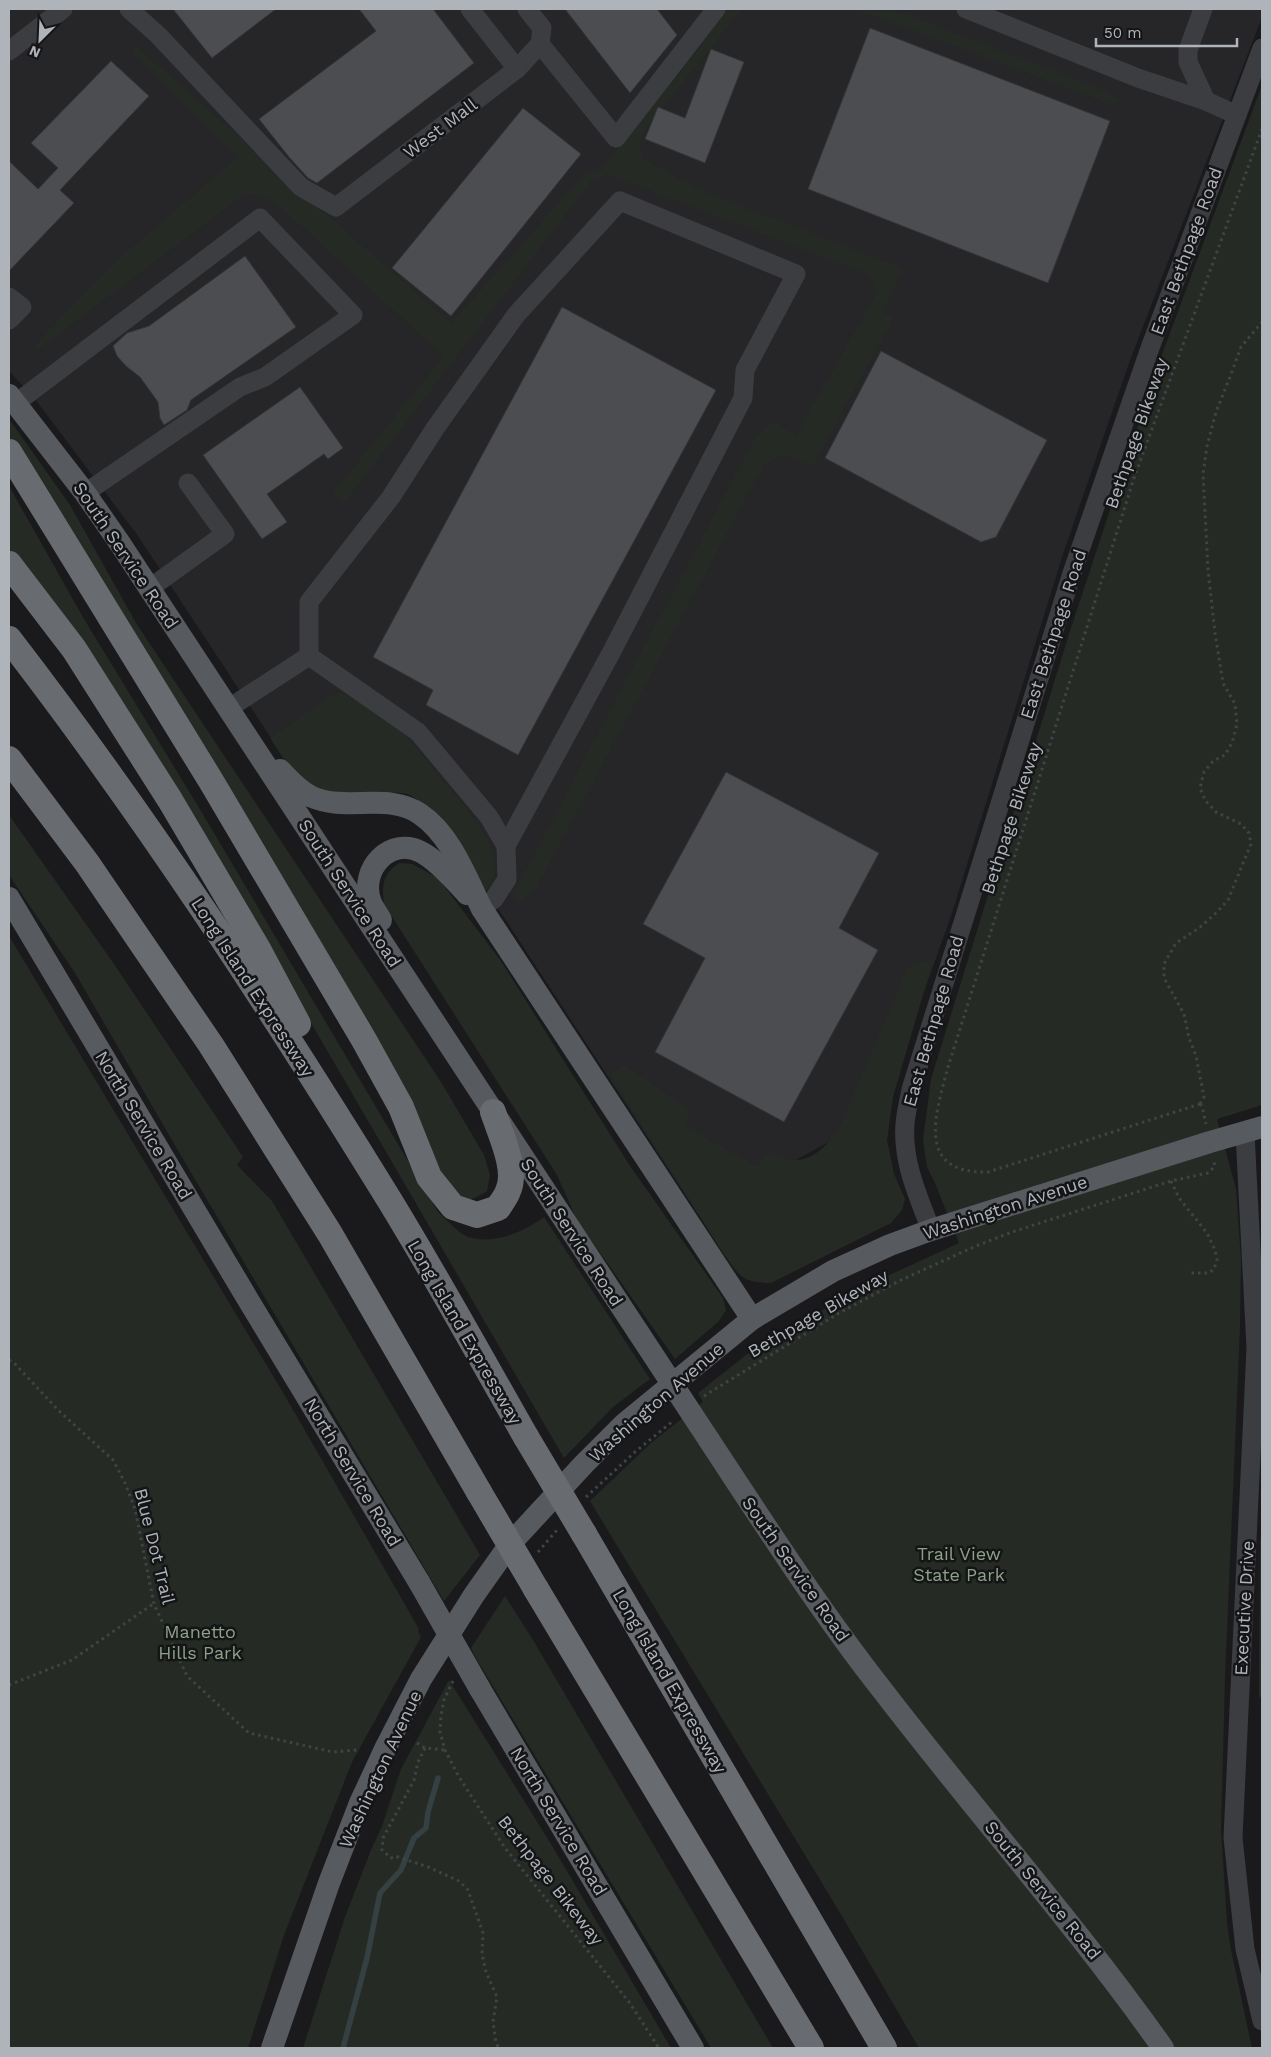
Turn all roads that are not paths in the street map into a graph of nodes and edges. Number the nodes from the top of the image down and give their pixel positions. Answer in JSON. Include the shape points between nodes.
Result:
{"nodes":[{"id":1,"x":63,"y":9,"type":"edge"},
{"id":2,"x":470,"y":9,"type":"edge"},
{"id":3,"x":527,"y":9,"type":"edge"},
{"id":4,"x":716,"y":9,"type":"edge"},
{"id":5,"x":966,"y":9,"type":"edge"},
{"id":6,"x":1203,"y":9,"type":"edge"},
{"id":7,"x":137,"y":11,"type":"edge"},
{"id":8,"x":540,"y":44,"type":"junction"},
{"id":9,"x":1262,"y":48,"type":"edge"},
{"id":10,"x":9,"y":51,"type":"edge"},
{"id":11,"x":517,"y":69,"type":"junction"},
{"id":12,"x":1206,"y":101,"type":"junction"},
{"id":13,"x":1237,"y":115,"type":"junction"},
{"id":14,"x":9,"y":297,"type":"edge"},
{"id":15,"x":9,"y":320,"type":"edge"},
{"id":16,"x":12,"y":399,"type":"edge"},
{"id":17,"x":9,"y":452,"type":"edge"},
{"id":18,"x":188,"y":483,"type":"dead end"},
{"id":19,"x":85,"y":493,"type":"junction"},
{"id":20,"x":9,"y":564,"type":"edge"},
{"id":21,"x":150,"y":588,"type":"junction"},
{"id":22,"x":9,"y":639,"type":"edge"},
{"id":23,"x":310,"y":656,"type":"junction"},
{"id":24,"x":229,"y":708,"type":"junction"},
{"id":25,"x":253,"y":744,"type":"junction"},
{"id":26,"x":9,"y":759,"type":"edge"},
{"id":27,"x":506,"y":846,"type":"junction"},
{"id":28,"x":9,"y":898,"type":"edge"},
{"id":29,"x":482,"y":909,"type":"junction"},
{"id":30,"x":446,"y":1040,"type":"junction"},
{"id":31,"x":493,"y":1112,"type":"junction"},
{"id":32,"x":1254,"y":1130,"type":"edge"},
{"id":33,"x":391,"y":1203,"type":"junction"},
{"id":34,"x":931,"y":1230,"type":"junction"},
{"id":35,"x":752,"y":1319,"type":"junction"},
{"id":36,"x":1262,"y":2021,"type":"edge"},
{"id":37,"x":272,"y":2048,"type":"edge"},
{"id":38,"x":693,"y":2048,"type":"edge"},
{"id":39,"x":811,"y":2048,"type":"edge"},
{"id":40,"x":884,"y":2048,"type":"edge"},
{"id":41,"x":1164,"y":2048,"type":"edge"}],
"edges":[{"from":1,"to":10,"type":"street"},
{"from":2,"to":11,"type":"street"},
{"from":3,"to":8,"type":"street","via":[[542,28]]},
{"from":4,"to":8,"type":"street","via":[[616,138]]},
{"from":5,"to":12,"type":"street","via":[[1138,78]]},
{"from":6,"to":12,"type":"street","via":[[1188,50],[1188,62]]},
{"from":7,"to":11,"type":"street","name":"West Mall","via":[[301,187],[336,207]]},
{"from":8,"to":11,"type":"street","name":"West Mall"},
{"from":9,"to":13,"type":"street","name":"East Bethpage Road"},
{"from":12,"to":13,"type":"street"},
{"from":13,"to":34,"type":"street","name":"East Bethpage Road","via":[[1150,348],[1072,573],[912,1086],[904,1125],[906,1155]]},
{"from":14,"to":15,"type":"street","via":[[22,307]]},
{"from":16,"to":19,"type":"main road","name":"South Service Road"},
{"from":16,"to":19,"type":"street","via":[[260,218],[354,315],[265,377],[240,386]]},
{"from":17,"to":31,"type":"highway","via":[[211,781],[364,1040],[401,1107],[429,1177],[453,1207],[476,1215],[498,1208],[509,1190],[512,1174]]},
{"from":18,"to":21,"type":"street","via":[[225,534]]},
{"from":19,"to":21,"type":"main road","name":"South Service Road"},
{"from":20,"to":33,"type":"highway","via":[[74,649],[170,800],[258,949]]},
{"from":21,"to":24,"type":"main road","name":"South Service Road"},
{"from":22,"to":33,"type":"highway","name":"Long Island Expressway","via":[[143,820],[262,996]]},
{"from":23,"to":24,"type":"street"},
{"from":23,"to":27,"type":"street","via":[[418,732],[489,817]]},
{"from":23,"to":27,"type":"street","via":[[309,602],[391,497],[436,426],[516,315],[620,201],[796,274],[745,370],[743,398],[611,653]]},
{"from":24,"to":25,"type":"main road","name":"South Service Road"},
{"from":25,"to":29,"type":"main road","via":[[300,790],[311,796],[334,803],[397,805],[420,814],[434,825],[450,847]]},
{"from":25,"to":30,"type":"main road","name":"South Service Road"},
{"from":26,"to":39,"type":"highway","bridge":true,"via":[[88,863],[211,1044],[330,1234],[536,1589]]},
{"from":27,"to":29,"type":"street","via":[[506,878],[494,899]]},
{"from":28,"to":38,"type":"main road","name":"North Service Road","bridge":true,"via":[[420,1582]]},
{"from":29,"to":30,"type":"main road","via":[[422,852],[408,847],[394,848],[384,854],[371,874],[368,886],[370,899]]},
{"from":29,"to":35,"type":"main road"},
{"from":30,"to":31,"type":"main road","name":"South Service Road"},
{"from":31,"to":41,"type":"main road","name":"South Service Road","bridge":true,"via":[[790,1564],[882,1691],[1116,1982]]},
{"from":32,"to":34,"type":"main road","name":"Washington Avenue"},
{"from":32,"to":36,"type":"street","name":"Executive Drive","via":[[1256,1348],[1233,1838],[1245,1949]]},
{"from":33,"to":40,"type":"highway","name":"Long Island Expressway","bridge":true,"via":[[526,1437],[571,1531]]},
{"from":34,"to":35,"type":"main road","name":"Washington Avenue","via":[[833,1271]]},
{"from":35,"to":37,"type":"main road","name":"Washington Avenue","via":[[624,1424],[510,1544],[474,1595],[421,1679],[360,1803]]}]}
